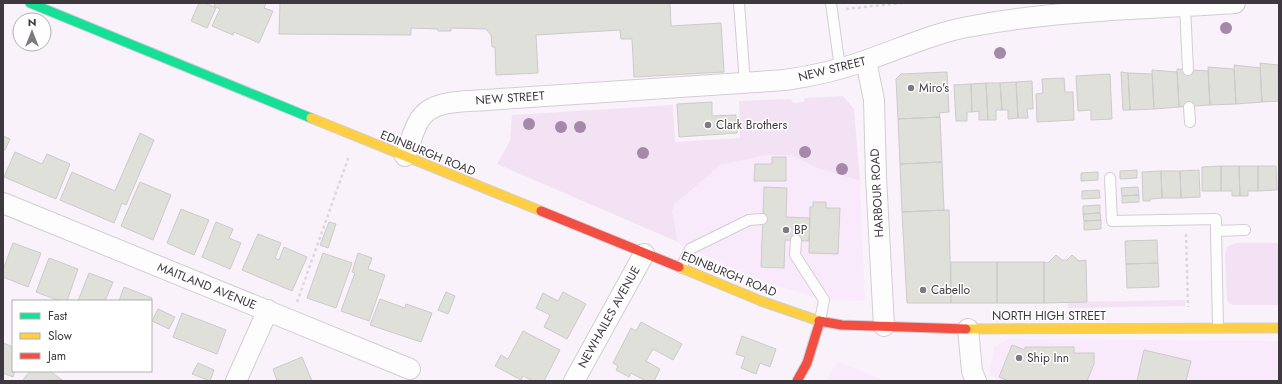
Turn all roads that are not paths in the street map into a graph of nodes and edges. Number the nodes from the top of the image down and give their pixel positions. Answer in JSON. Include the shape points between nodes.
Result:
{"nodes":[{"id":1,"x":30,"y":3,"type":"edge"},
{"id":2,"x":739,"y":3,"type":"edge"},
{"id":3,"x":830,"y":3,"type":"edge"},
{"id":4,"x":1235,"y":3,"type":"edge"},
{"id":5,"x":1185,"y":6,"type":"junction"},
{"id":6,"x":866,"y":61,"type":"junction"},
{"id":7,"x":840,"y":68,"type":"junction"},
{"id":8,"x":1188,"y":70,"type":"dead end"},
{"id":9,"x":745,"y":83,"type":"junction"},
{"id":10,"x":1189,"y":107,"type":"dead end"},
{"id":11,"x":1190,"y":122,"type":"dead end"},
{"id":12,"x":405,"y":156,"type":"junction"},
{"id":13,"x":1110,"y":178,"type":"dead end"},
{"id":14,"x":3,"y":203,"type":"edge"},
{"id":15,"x":762,"y":219,"type":"dead end"},
{"id":16,"x":1216,"y":230,"type":"junction"},
{"id":17,"x":1245,"y":230,"type":"dead end"},
{"id":18,"x":796,"y":240,"type":"dead end"},
{"id":19,"x":644,"y":254,"type":"junction"},
{"id":20,"x":681,"y":268,"type":"junction"},
{"id":21,"x":268,"y":310,"type":"junction"},
{"id":22,"x":820,"y":321,"type":"junction"},
{"id":23,"x":884,"y":326,"type":"junction"},
{"id":24,"x":1218,"y":327,"type":"junction"},
{"id":25,"x":1279,"y":328,"type":"edge"},
{"id":26,"x":968,"y":329,"type":"junction"},
{"id":27,"x":410,"y":368,"type":"dead end"},
{"id":28,"x":236,"y":381,"type":"edge"},
{"id":29,"x":574,"y":381,"type":"edge"},
{"id":30,"x":797,"y":381,"type":"edge"},
{"id":31,"x":976,"y":381,"type":"edge"}],
"edges":[{"from":1,"to":12,"type":"main road","name":"EDINBURGH ROAD"},
{"from":2,"to":9,"type":"lane"},
{"from":3,"to":7,"type":"lane"},
{"from":4,"to":5,"type":"street","name":"NEW STREET"},
{"from":5,"to":6,"type":"street","name":"NEW STREET","via":[[1072,13],[972,26],[927,37]]},
{"from":5,"to":8,"type":"lane"},
{"from":6,"to":7,"type":"street","name":"NEW STREET"},
{"from":6,"to":23,"type":"street","name":"HARBOUR ROAD","via":[[874,100]]},
{"from":7,"to":9,"type":"street","name":"NEW STREET","via":[[813,76]]},
{"from":9,"to":12,"type":"street","name":"NEW STREET","via":[[494,99],[436,106],[421,119]]},
{"from":10,"to":11,"type":"lane"},
{"from":12,"to":19,"type":"main road","name":"EDINBURGH ROAD"},
{"from":13,"to":16,"type":"lane","via":[[1112,221],[1216,219]]},
{"from":14,"to":21,"type":"street","name":"MAITLAND AVENUE"},
{"from":15,"to":20,"type":"lane","via":[[749,220],[690,250]]},
{"from":16,"to":17,"type":"lane"},
{"from":16,"to":24,"type":"lane"},
{"from":18,"to":22,"type":"lane","via":[[795,255],[824,300]]},
{"from":19,"to":20,"type":"main road","name":"EDINBURGH ROAD"},
{"from":19,"to":29,"type":"street","name":"NEWHAILES AVENUE"},
{"from":20,"to":22,"type":"main road","name":"EDINBURGH ROAD","via":[[760,301]]},
{"from":21,"to":27,"type":"street","name":"MAITLAND AVENUE"},
{"from":21,"to":28,"type":"street"},
{"from":22,"to":23,"type":"main road","name":"NORTH HIGH STREET","via":[[842,325]]},
{"from":22,"to":30,"type":"main road","via":[[807,363]]},
{"from":23,"to":26,"type":"main road","name":"NORTH HIGH STREET"},
{"from":24,"to":25,"type":"main road","name":"NORTH HIGH STREET"},
{"from":24,"to":26,"type":"main road","name":"NORTH HIGH STREET"},
{"from":26,"to":31,"type":"street","via":[[972,371]]}]}
